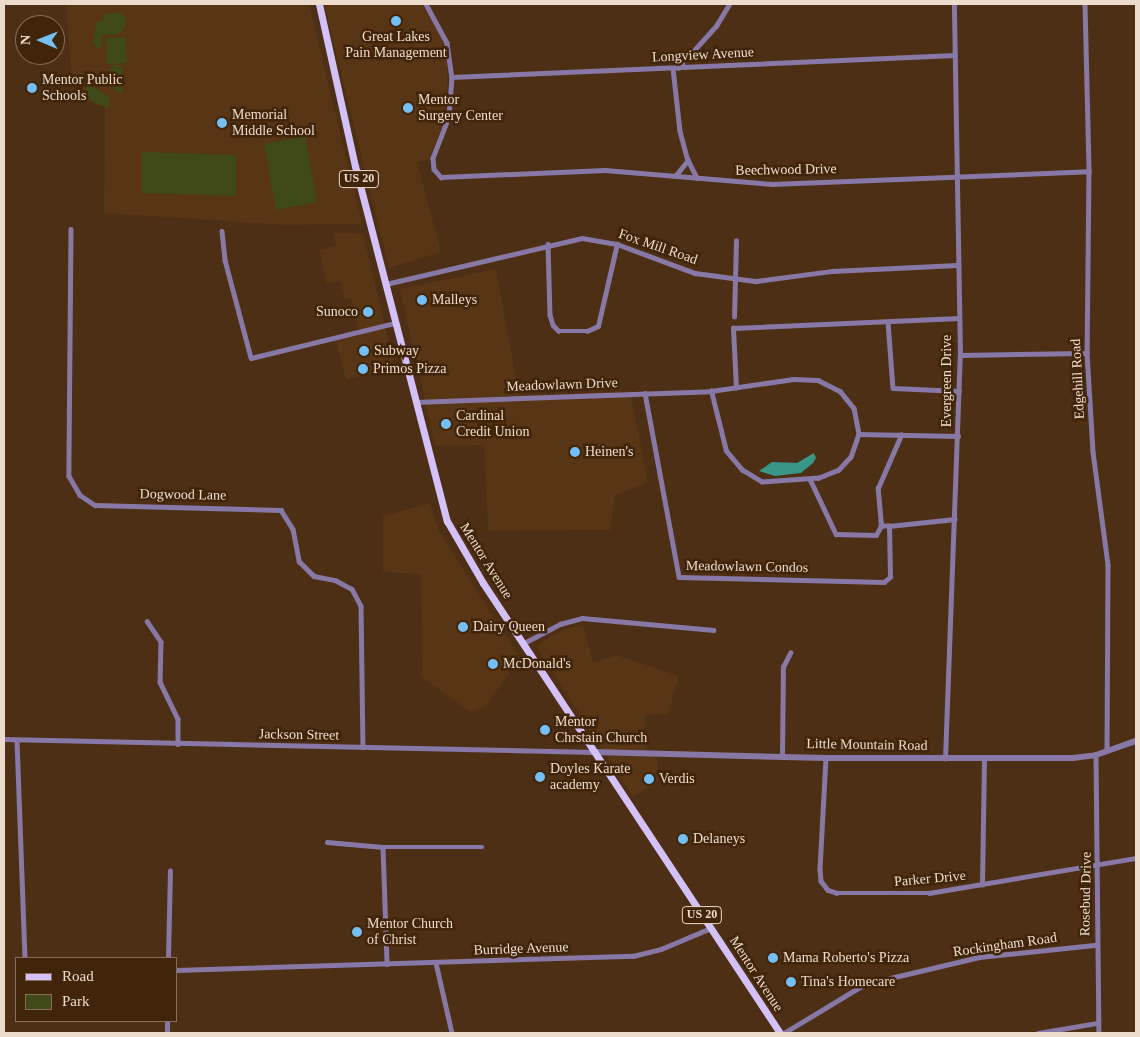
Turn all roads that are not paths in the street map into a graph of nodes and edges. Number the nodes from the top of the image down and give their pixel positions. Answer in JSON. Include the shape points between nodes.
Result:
{"nodes":[{"id":1,"x":319,"y":4,"type":"edge"},
{"id":2,"x":426,"y":4,"type":"edge"},
{"id":3,"x":729,"y":4,"type":"edge"},
{"id":4,"x":954,"y":4,"type":"edge"},
{"id":5,"x":1085,"y":4,"type":"edge"},
{"id":6,"x":955,"y":55,"type":"junction"},
{"id":7,"x":673,"y":68,"type":"junction"},
{"id":8,"x":678,"y":68,"type":"junction"},
{"id":9,"x":452,"y":77,"type":"junction"},
{"id":10,"x":688,"y":160,"type":"junction"},
{"id":11,"x":1089,"y":171,"type":"junction"},
{"id":12,"x":676,"y":175,"type":"junction"},
{"id":13,"x":957,"y":177,"type":"junction"},
{"id":14,"x":697,"y":178,"type":"junction"},
{"id":15,"x":71,"y":228,"type":"dead end"},
{"id":16,"x":222,"y":231,"type":"dead end"},
{"id":17,"x":736,"y":241,"type":"dead end"},
{"id":18,"x":548,"y":244,"type":"junction"},
{"id":19,"x":617,"y":244,"type":"junction"},
{"id":20,"x":957,"y":265,"type":"junction"},
{"id":21,"x":734,"y":278,"type":"junction"},
{"id":22,"x":386,"y":284,"type":"junction"},
{"id":23,"x":734,"y":317,"type":"dead end"},
{"id":24,"x":959,"y":318,"type":"junction"},
{"id":25,"x":888,"y":322,"type":"junction"},
{"id":26,"x":395,"y":324,"type":"junction"},
{"id":27,"x":1087,"y":353,"type":"junction"},
{"id":28,"x":960,"y":354,"type":"junction"},
{"id":29,"x":736,"y":388,"type":"junction"},
{"id":30,"x":711,"y":391,"type":"junction"},
{"id":31,"x":959,"y":392,"type":"junction"},
{"id":32,"x":645,"y":393,"type":"junction"},
{"id":33,"x":415,"y":402,"type":"junction"},
{"id":34,"x":858,"y":434,"type":"junction"},
{"id":35,"x":900,"y":435,"type":"junction"},
{"id":36,"x":958,"y":436,"type":"junction"},
{"id":37,"x":810,"y":479,"type":"junction"},
{"id":38,"x":955,"y":519,"type":"junction"},
{"id":39,"x":880,"y":526,"type":"junction"},
{"id":40,"x":889,"y":526,"type":"junction"},
{"id":41,"x":147,"y":621,"type":"dead end"},
{"id":42,"x":713,"y":630,"type":"dead end"},
{"id":43,"x":524,"y":643,"type":"junction"},
{"id":44,"x":790,"y":653,"type":"dead end"},
{"id":45,"x":4,"y":739,"type":"edge"},
{"id":46,"x":17,"y":740,"type":"junction"},
{"id":47,"x":1136,"y":741,"type":"edge"},
{"id":48,"x":178,"y":744,"type":"junction"},
{"id":49,"x":363,"y":747,"type":"junction"},
{"id":50,"x":1107,"y":751,"type":"junction"},
{"id":51,"x":594,"y":752,"type":"junction"},
{"id":52,"x":1096,"y":755,"type":"junction"},
{"id":53,"x":782,"y":756,"type":"junction"},
{"id":54,"x":826,"y":758,"type":"junction"},
{"id":55,"x":945,"y":759,"type":"junction"},
{"id":56,"x":984,"y":759,"type":"junction"},
{"id":57,"x":327,"y":842,"type":"dead end"},
{"id":58,"x":383,"y":846,"type":"junction"},
{"id":59,"x":482,"y":847,"type":"dead end"},
{"id":60,"x":1136,"y":858,"type":"edge"},
{"id":61,"x":1098,"y":863,"type":"junction"},
{"id":62,"x":170,"y":870,"type":"dead end"},
{"id":63,"x":982,"y":885,"type":"junction"},
{"id":64,"x":711,"y":928,"type":"junction"},
{"id":65,"x":1096,"y":945,"type":"junction"},
{"id":66,"x":25,"y":957,"type":"edge"},
{"id":67,"x":168,"y":957,"type":"edge"},
{"id":68,"x":436,"y":963,"type":"junction"},
{"id":69,"x":387,"y":964,"type":"junction"},
{"id":70,"x":178,"y":970,"type":"edge"},
{"id":71,"x":1097,"y":1023,"type":"junction"},
{"id":72,"x":452,"y":1033,"type":"edge"},
{"id":73,"x":780,"y":1033,"type":"edge"},
{"id":74,"x":784,"y":1033,"type":"edge"},
{"id":75,"x":1038,"y":1033,"type":"edge"},
{"id":76,"x":1098,"y":1033,"type":"edge"}],
"edges":[{"from":1,"to":22,"type":"main road","name":"Mentor Avenue","number":"US 20","via":[[355,166]]},
{"from":2,"to":9,"type":"street","via":[[447,43]]},
{"from":3,"to":8,"type":"street","via":[[716,26]]},
{"from":4,"to":6,"type":"street","name":"Evergreen Drive"},
{"from":5,"to":11,"type":"street","name":"Edgehill Road"},
{"from":6,"to":8,"type":"street","name":"Longview Avenue"},
{"from":6,"to":13,"type":"street","name":"Evergreen Drive"},
{"from":7,"to":8,"type":"street","name":"Longview Avenue"},
{"from":7,"to":9,"type":"street","name":"Longview Avenue"},
{"from":7,"to":10,"type":"street","via":[[676,110]]},
{"from":9,"to":12,"type":"street","name":"Beechwood Drive","via":[[449,117],[433,163],[437,174],[445,177],[586,170]]},
{"from":10,"to":12,"type":"street"},
{"from":10,"to":14,"type":"street"},
{"from":11,"to":13,"type":"street","name":"Beechwood Drive"},
{"from":11,"to":27,"type":"street","name":"Edgehill Road"},
{"from":12,"to":14,"type":"street","name":"Beechwood Drive"},
{"from":13,"to":14,"type":"street","name":"Beechwood Drive","via":[[772,184]]},
{"from":13,"to":20,"type":"street","name":"Evergreen Drive"},
{"from":15,"to":49,"type":"street","name":"Dogwood Lane","via":[[69,476],[80,495],[95,505],[282,510],[293,529],[299,561],[314,576],[335,580],[352,589],[361,606]]},
{"from":16,"to":26,"type":"street","via":[[225,260],[251,358]]},
{"from":17,"to":21,"type":"street"},
{"from":18,"to":19,"type":"street","name":"Fox Mill Road","via":[[582,238]]},
{"from":18,"to":19,"type":"street","via":[[550,316],[552,325],[559,331],[587,330],[598,326]]},
{"from":18,"to":22,"type":"street","name":"Fox Mill Road"},
{"from":19,"to":21,"type":"street","name":"Fox Mill Road","via":[[695,273]]},
{"from":20,"to":21,"type":"street","name":"Fox Mill Road","via":[[832,271],[756,281]]},
{"from":20,"to":24,"type":"street","name":"Evergreen Drive"},
{"from":21,"to":23,"type":"street"},
{"from":22,"to":26,"type":"main road","name":"Mentor Avenue","number":"US 20"},
{"from":24,"to":25,"type":"street"},
{"from":24,"to":28,"type":"street","name":"Evergreen Drive"},
{"from":25,"to":29,"type":"street","via":[[733,328]]},
{"from":25,"to":31,"type":"street","via":[[892,388]]},
{"from":26,"to":33,"type":"main road","name":"Mentor Avenue","number":"US 20"},
{"from":27,"to":28,"type":"street"},
{"from":27,"to":50,"type":"street","name":"Edgehill Road","via":[[1094,452],[1108,564]]},
{"from":28,"to":31,"type":"street","name":"Evergreen Drive"},
{"from":29,"to":30,"type":"street","name":"Meadowlawn Drive"},
{"from":29,"to":34,"type":"street","name":"Meadowlawn Drive","via":[[793,378],[818,380],[840,391],[854,408]]},
{"from":30,"to":32,"type":"street","name":"Meadowlawn Drive"},
{"from":30,"to":37,"type":"street","name":"Meadowlawn Drive","via":[[726,451],[742,470],[762,482]]},
{"from":31,"to":36,"type":"street","name":"Evergreen Drive"},
{"from":32,"to":33,"type":"street","name":"Meadowlawn Drive"},
{"from":32,"to":40,"type":"street","name":"Meadowlawn Condos","via":[[679,577],[884,582],[890,577]]},
{"from":33,"to":43,"type":"main road","name":"Mentor Avenue","number":"US 20","via":[[447,521],[462,551]]},
{"from":34,"to":35,"type":"street"},
{"from":34,"to":37,"type":"street","name":"Meadowlawn Drive","via":[[851,457],[839,470]]},
{"from":35,"to":36,"type":"street"},
{"from":35,"to":39,"type":"street","via":[[878,488]]},
{"from":36,"to":38,"type":"street","name":"Evergreen Drive"},
{"from":37,"to":39,"type":"street","via":[[836,534],[876,534]]},
{"from":38,"to":40,"type":"street"},
{"from":38,"to":55,"type":"street","name":"Evergreen Drive"},
{"from":39,"to":40,"type":"street"},
{"from":41,"to":48,"type":"street","via":[[160,642],[160,682],[178,719]]},
{"from":42,"to":43,"type":"street","via":[[582,618],[560,624]]},
{"from":43,"to":51,"type":"main road","name":"Mentor Avenue","number":"US 20"},
{"from":44,"to":53,"type":"street","via":[[783,667]]},
{"from":45,"to":46,"type":"street","name":"Jackson Street"},
{"from":46,"to":48,"type":"street","name":"Jackson Street"},
{"from":46,"to":66,"type":"street"},
{"from":47,"to":50,"type":"street","name":"Little Mountain Road"},
{"from":48,"to":49,"type":"street","name":"Jackson Street"},
{"from":49,"to":51,"type":"street","name":"Jackson Street"},
{"from":50,"to":52,"type":"street","name":"Little Mountain Road"},
{"from":51,"to":53,"type":"street","name":"Little Mountain Road"},
{"from":51,"to":64,"type":"main road","name":"Mentor Avenue","number":"US 20"},
{"from":52,"to":56,"type":"street","name":"Little Mountain Road"},
{"from":52,"to":61,"type":"street","name":"Rosebud Drive"},
{"from":53,"to":54,"type":"street","name":"Little Mountain Road"},
{"from":54,"to":55,"type":"street","name":"Little Mountain Road"},
{"from":54,"to":63,"type":"street","name":"Parker Drive","via":[[820,869],[821,881],[828,890],[913,895]]},
{"from":55,"to":56,"type":"street","name":"Little Mountain Road"},
{"from":56,"to":63,"type":"street"},
{"from":57,"to":58,"type":"street"},
{"from":58,"to":59,"type":"street"},
{"from":58,"to":69,"type":"street"},
{"from":60,"to":61,"type":"street","name":"Parker Drive"},
{"from":61,"to":63,"type":"street","name":"Parker Drive"},
{"from":61,"to":65,"type":"street","name":"Rosebud Drive"},
{"from":62,"to":67,"type":"street"},
{"from":64,"to":68,"type":"street","name":"Burridge Avenue","via":[[661,949],[633,956]]},
{"from":64,"to":73,"type":"main road","name":"Mentor Avenue","number":"US 20"},
{"from":65,"to":71,"type":"street","name":"Rosebud Drive"},
{"from":65,"to":74,"type":"street","name":"Rockingham Road","via":[[979,957],[865,984]]},
{"from":68,"to":69,"type":"street","name":"Burridge Avenue"},
{"from":68,"to":72,"type":"street"},
{"from":69,"to":70,"type":"street","name":"Burridge Avenue"},
{"from":71,"to":75,"type":"street"},
{"from":71,"to":76,"type":"street","name":"Rosebud Drive"}]}
